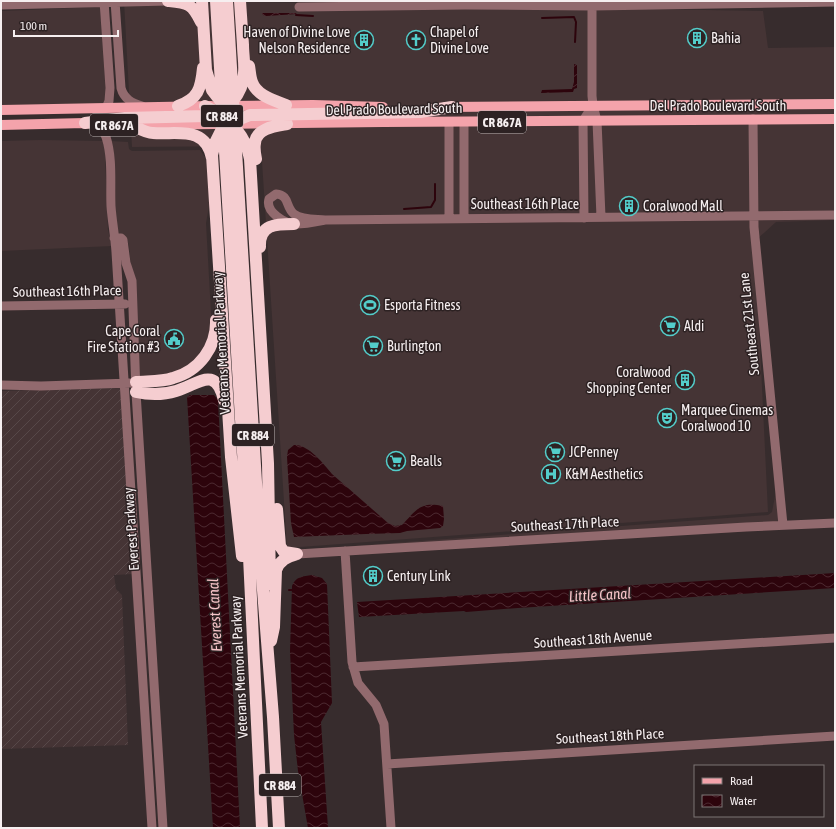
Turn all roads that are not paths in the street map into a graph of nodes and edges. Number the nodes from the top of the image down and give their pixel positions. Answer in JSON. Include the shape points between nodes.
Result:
{"nodes":[{"id":1,"x":168,"y":1,"type":"edge"},
{"id":2,"x":202,"y":1,"type":"edge"},
{"id":3,"x":216,"y":1,"type":"edge"},
{"id":4,"x":227,"y":1,"type":"edge"},
{"id":5,"x":240,"y":1,"type":"edge"},
{"id":6,"x":104,"y":2,"type":"edge"},
{"id":7,"x":115,"y":2,"type":"edge"},
{"id":8,"x":751,"y":2,"type":"edge"},
{"id":9,"x":835,"y":2,"type":"edge"},
{"id":10,"x":465,"y":3,"type":"edge"},
{"id":11,"x":5,"y":4,"type":"edge"},
{"id":12,"x":344,"y":4,"type":"edge"},
{"id":13,"x":592,"y":6,"type":"junction"},
{"id":14,"x":299,"y":7,"type":"dead end"},
{"id":15,"x":203,"y":25,"type":"junction"},
{"id":16,"x":242,"y":27,"type":"junction"},
{"id":17,"x":223,"y":37,"type":"junction"},
{"id":18,"x":203,"y":40,"type":"junction"},
{"id":19,"x":204,"y":55,"type":"junction"},
{"id":20,"x":831,"y":104,"type":"edge"},
{"id":21,"x":286,"y":105,"type":"junction"},
{"id":22,"x":593,"y":105,"type":"junction"},
{"id":23,"x":142,"y":106,"type":"junction"},
{"id":24,"x":178,"y":106,"type":"junction"},
{"id":25,"x":205,"y":106,"type":"joint"},
{"id":26,"x":452,"y":107,"type":"junction"},
{"id":27,"x":106,"y":108,"type":"junction"},
{"id":28,"x":224,"y":108,"type":"junction"},
{"id":29,"x":1,"y":110,"type":"edge"},
{"id":30,"x":753,"y":119,"type":"junction"},
{"id":31,"x":835,"y":119,"type":"edge"},
{"id":32,"x":583,"y":121,"type":"junction"},
{"id":33,"x":597,"y":121,"type":"junction"},
{"id":34,"x":449,"y":122,"type":"junction"},
{"id":35,"x":464,"y":122,"type":"junction"},
{"id":36,"x":90,"y":123,"type":"junction"},
{"id":37,"x":236,"y":123,"type":"junction"},
{"id":38,"x":286,"y":124,"type":"junction"},
{"id":39,"x":1,"y":125,"type":"edge"},
{"id":40,"x":132,"y":125,"type":"junction"},
{"id":41,"x":212,"y":162,"type":"junction"},
{"id":42,"x":214,"y":186,"type":"junction"},
{"id":43,"x":252,"y":190,"type":"junction"},
{"id":44,"x":233,"y":194,"type":"junction"},
{"id":45,"x":214,"y":201,"type":"junction"},
{"id":46,"x":754,"y":215,"type":"junction"},
{"id":47,"x":835,"y":215,"type":"edge"},
{"id":48,"x":601,"y":217,"type":"junction"},
{"id":49,"x":449,"y":218,"type":"junction"},
{"id":50,"x":464,"y":218,"type":"junction"},
{"id":51,"x":584,"y":218,"type":"junction"},
{"id":52,"x":325,"y":220,"type":"junction"},
{"id":53,"x":294,"y":224,"type":"junction"},
{"id":54,"x":254,"y":230,"type":"junction"},
{"id":55,"x":114,"y":238,"type":"junction"},
{"id":56,"x":119,"y":304,"type":"junction"},
{"id":57,"x":133,"y":304,"type":"junction"},
{"id":58,"x":1,"y":306,"type":"edge"},
{"id":59,"x":259,"y":318,"type":"junction"},
{"id":60,"x":264,"y":378,"type":"junction"},
{"id":61,"x":1,"y":385,"type":"edge"},
{"id":62,"x":132,"y":386,"type":"junction"},
{"id":63,"x":231,"y":457,"type":"junction"},
{"id":64,"x":835,"y":523,"type":"edge"},
{"id":65,"x":783,"y":525,"type":"junction"},
{"id":66,"x":345,"y":551,"type":"junction"},
{"id":67,"x":297,"y":554,"type":"junction"},
{"id":68,"x":148,"y":581,"type":"junction"},
{"id":69,"x":137,"y":582,"type":"junction"},
{"id":70,"x":835,"y":638,"type":"edge"},
{"id":71,"x":253,"y":641,"type":"junction"},
{"id":72,"x":271,"y":642,"type":"junction"},
{"id":73,"x":353,"y":667,"type":"junction"},
{"id":74,"x":270,"y":675,"type":"junction"},
{"id":75,"x":154,"y":686,"type":"junction"},
{"id":76,"x":143,"y":687,"type":"junction"},
{"id":77,"x":835,"y":736,"type":"edge"},
{"id":78,"x":274,"y":741,"type":"junction"},
{"id":79,"x":159,"y":758,"type":"junction"},
{"id":80,"x":147,"y":759,"type":"junction"},
{"id":81,"x":387,"y":764,"type":"junction"},
{"id":82,"x":152,"y":828,"type":"edge"},
{"id":83,"x":163,"y":828,"type":"edge"},
{"id":84,"x":262,"y":828,"type":"edge"},
{"id":85,"x":279,"y":828,"type":"edge"},
{"id":86,"x":287,"y":828,"type":"edge"},
{"id":87,"x":390,"y":828,"type":"edge"}],
"edges":[{"from":1,"to":7,"type":"street"},
{"from":1,"to":15,"type":"highway","via":[[190,5]]},
{"from":2,"to":15,"type":"highway"},
{"from":3,"to":17,"type":"highway","name":"Veterans Memorial Parkway","number":"CR 884"},
{"from":4,"to":17,"type":"highway","name":"Veterans Memorial Parkway","number":"CR 884"},
{"from":5,"to":16,"type":"highway"},
{"from":6,"to":7,"type":"street"},
{"from":6,"to":11,"type":"street"},
{"from":6,"to":27,"type":"street","via":[[110,88]]},
{"from":7,"to":23,"type":"street","via":[[121,88],[128,99]]},
{"from":8,"to":9,"type":"street"},
{"from":8,"to":13,"type":"street"},
{"from":10,"to":12,"type":"street"},
{"from":10,"to":13,"type":"street"},
{"from":12,"to":14,"type":"street"},
{"from":13,"to":22,"type":"street"},
{"from":15,"to":18,"type":"highway"},
{"from":16,"to":18,"type":"highway","via":[[239,60],[233,66],[214,64]]},
{"from":16,"to":21,"type":"highway","via":[[252,82],[263,95]]},
{"from":16,"to":28,"type":"highway","via":[[244,78],[234,100]]},
{"from":17,"to":44,"type":"highway","name":"Veterans Memorial Parkway","number":"CR 884"},
{"from":18,"to":19,"type":"highway"},
{"from":19,"to":24,"type":"highway","via":[[200,86],[191,101]]},
{"from":19,"to":28,"type":"highway","via":[[209,82]]},
{"from":20,"to":22,"type":"main road","name":"Del Prado Boulevard South","number":"CR 867A"},
{"from":20,"to":30,"type":"main road","via":[[803,110],[769,110]]},
{"from":21,"to":26,"type":"main road","name":"Del Prado Boulevard South","number":"CR 867A"},
{"from":21,"to":28,"type":"main road","name":"Del Prado Boulevard South","number":"CR 867A"},
{"from":22,"to":26,"type":"main road","name":"Del Prado Boulevard South","number":"CR 867A"},
{"from":22,"to":32,"type":"street"},
{"from":22,"to":33,"type":"street"},
{"from":23,"to":24,"type":"main road","number":"CR 867A"},
{"from":23,"to":27,"type":"main road","number":"CR 867A"},
{"from":24,"to":25,"type":"main road","number":"CR 867A"},
{"from":25,"to":28,"type":"highway"},
{"from":26,"to":37,"type":"highway","via":[[420,112],[258,114]]},
{"from":27,"to":29,"type":"main road","number":"CR 867A"},
{"from":28,"to":36,"type":"highway","via":[[206,116],[125,118]]},
{"from":28,"to":37,"type":"highway"},
{"from":30,"to":31,"type":"main road","name":"Del Prado Boulevard South","number":"CR 867A"},
{"from":30,"to":33,"type":"main road","name":"Del Prado Boulevard South","number":"CR 867A"},
{"from":30,"to":46,"type":"street","name":"Southeast 21st Lane"},
{"from":32,"to":33,"type":"main road","name":"Del Prado Boulevard South","number":"CR 867A"},
{"from":32,"to":35,"type":"main road","name":"Del Prado Boulevard South","number":"CR 867A"},
{"from":32,"to":51,"type":"street"},
{"from":33,"to":48,"type":"street"},
{"from":34,"to":35,"type":"main road","name":"Del Prado Boulevard South","number":"CR 867A"},
{"from":34,"to":38,"type":"main road","name":"Del Prado Boulevard South","number":"CR 867A"},
{"from":34,"to":49,"type":"street"},
{"from":35,"to":50,"type":"street"},
{"from":36,"to":39,"type":"main road","name":"Del Prado Boulevard South","number":"CR 867A"},
{"from":36,"to":40,"type":"main road","name":"Del Prado Boulevard South","number":"CR 867A"},
{"from":36,"to":55,"type":"street","name":"Everest Parkway","via":[[102,129],[108,146]]},
{"from":37,"to":38,"type":"main road","name":"Del Prado Boulevard South","number":"CR 867A"},
{"from":37,"to":40,"type":"main road","name":"Del Prado Boulevard South","number":"CR 867A"},
{"from":37,"to":41,"type":"highway","via":[[221,130],[215,143]]},
{"from":37,"to":43,"type":"highway","via":[[250,159]]},
{"from":38,"to":54,"type":"highway","via":[[267,129],[255,139],[258,208]]},
{"from":40,"to":41,"type":"highway","via":[[151,133],[195,135],[207,145]]},
{"from":41,"to":42,"type":"highway"},
{"from":42,"to":43,"type":"highway","via":[[219,170],[235,166],[245,169]]},
{"from":42,"to":45,"type":"highway"},
{"from":43,"to":54,"type":"highway"},
{"from":44,"to":71,"type":"highway","name":"Veterans Memorial Parkway","number":"CR 884"},
{"from":44,"to":74,"type":"highway","name":"Veterans Memorial Parkway","number":"CR 884"},
{"from":45,"to":62,"type":"highway","via":[[210,223],[216,332],[211,346],[203,359],[187,373]]},
{"from":45,"to":63,"type":"highway"},
{"from":46,"to":47,"type":"street","name":"Southeast 16th Place"},
{"from":46,"to":48,"type":"street","name":"Southeast 16th Place"},
{"from":46,"to":65,"type":"street","name":"Southeast 21st Lane"},
{"from":48,"to":51,"type":"street","name":"Southeast 16th Place"},
{"from":49,"to":50,"type":"street","name":"Southeast 16th Place"},
{"from":49,"to":52,"type":"street","name":"Southeast 16th Place"},
{"from":50,"to":51,"type":"street","name":"Southeast 16th Place"},
{"from":52,"to":53,"type":"street"},
{"from":52,"to":53,"type":"street","name":"Southeast 16th Place","via":[[298,216],[291,211],[285,197],[279,194],[271,196],[268,202],[269,209]]},
{"from":53,"to":59,"type":"highway","via":[[273,225],[261,236],[264,289]]},
{"from":54,"to":59,"type":"highway"},
{"from":55,"to":56,"type":"street","name":"Everest Parkway"},
{"from":55,"to":57,"type":"street","name":"Everest Parkway","via":[[123,240],[126,263],[132,281]]},
{"from":56,"to":57,"type":"street","name":"Southeast 16th Place"},
{"from":56,"to":58,"type":"street","name":"Southeast 16th Place"},
{"from":56,"to":62,"type":"street","name":"Everest Parkway"},
{"from":57,"to":62,"type":"street","name":"Everest Parkway"},
{"from":59,"to":60,"type":"highway"},
{"from":60,"to":67,"type":"highway","via":[[273,440],[279,542],[284,552]]},
{"from":60,"to":72,"type":"highway"},
{"from":61,"to":62,"type":"street"},
{"from":62,"to":63,"type":"highway","via":[[146,394],[164,394],[200,380],[214,382],[221,390],[224,400]]},
{"from":62,"to":68,"type":"street","name":"Everest Parkway"},
{"from":62,"to":69,"type":"street","name":"Everest Parkway"},
{"from":63,"to":71,"type":"highway"},
{"from":64,"to":65,"type":"street","name":"Southeast 17th Place"},
{"from":65,"to":66,"type":"street","name":"Southeast 17th Place"},
{"from":66,"to":67,"type":"street","name":"Southeast 17th Place"},
{"from":66,"to":73,"type":"street"},
{"from":67,"to":72,"type":"highway","via":[[284,559],[276,570]]},
{"from":68,"to":69,"type":"street"},
{"from":68,"to":75,"type":"street","name":"Everest Parkway"},
{"from":69,"to":76,"type":"street","name":"Everest Parkway"},
{"from":70,"to":73,"type":"street","name":"Southeast 18th Avenue"},
{"from":71,"to":84,"type":"highway","name":"Veterans Memorial Parkway","number":"CR 884"},
{"from":72,"to":74,"type":"highway"},
{"from":73,"to":81,"type":"street","via":[[358,683],[381,715],[385,729]]},
{"from":74,"to":78,"type":"highway","name":"Veterans Memorial Parkway","number":"CR 884"},
{"from":75,"to":76,"type":"street"},
{"from":75,"to":79,"type":"street","name":"Everest Parkway"},
{"from":76,"to":80,"type":"street","name":"Everest Parkway"},
{"from":77,"to":81,"type":"street","name":"Southeast 18th Place"},
{"from":78,"to":85,"type":"highway","name":"Veterans Memorial Parkway"},
{"from":78,"to":86,"type":"highway","name":"Veterans Memorial Parkway","number":"CR 884"},
{"from":79,"to":80,"type":"street"},
{"from":79,"to":83,"type":"street","name":"Everest Parkway"},
{"from":80,"to":82,"type":"street","name":"Everest Parkway"},
{"from":81,"to":87,"type":"street"}]}
